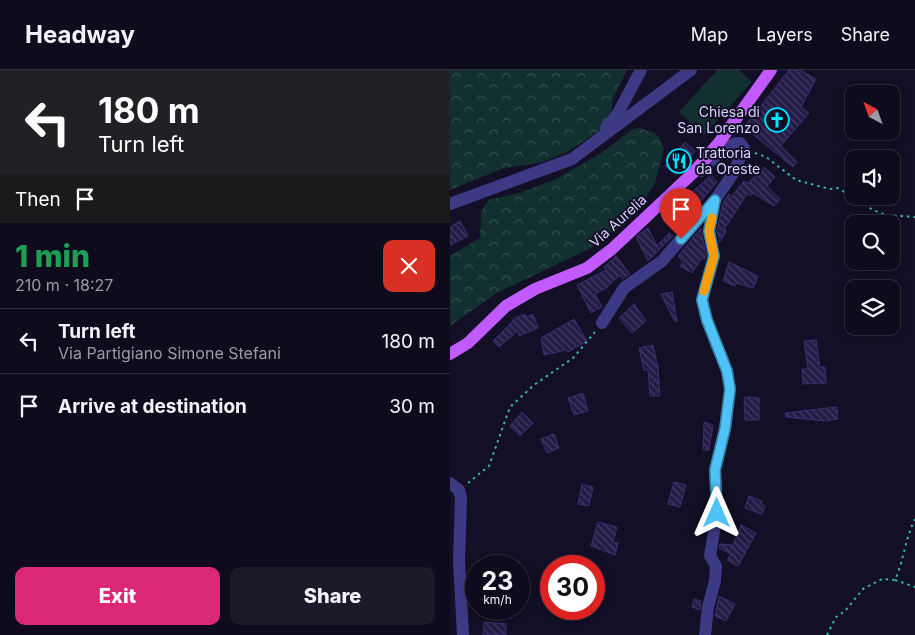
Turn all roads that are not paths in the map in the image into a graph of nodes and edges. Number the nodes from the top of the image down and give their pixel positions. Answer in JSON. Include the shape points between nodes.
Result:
{"nodes":[{"id":1,"x":641,"y":70,"type":"edge"},
{"id":2,"x":691,"y":70,"type":"edge"},
{"id":3,"x":771,"y":70,"type":"edge"},
{"id":4,"x":595,"y":142,"type":"junction"},
{"id":5,"x":694,"y":172,"type":"junction"},
{"id":6,"x":715,"y":200,"type":"junction"},
{"id":7,"x":450,"y":204,"type":"edge"},
{"id":8,"x":602,"y":323,"type":"road end"},
{"id":9,"x":450,"y":354,"type":"edge"},
{"id":10,"x":454,"y":486,"type":"edge"},
{"id":11,"x":463,"y":635,"type":"edge"},
{"id":12,"x":705,"y":635,"type":"edge"}],
"edges":[{"from":1,"to":4,"type":"street","via":[[617,115]]},
{"from":2,"to":4,"type":"street"},
{"from":3,"to":5,"type":"main road","name":"Via Aurelia"},
{"from":4,"to":7,"type":"street","via":[[572,158]]},
{"from":5,"to":6,"type":"street","via":[[700,172],[736,142],[744,148],[734,172]]},
{"from":5,"to":9,"type":"main road","name":"Via Aurelia","via":[[600,258],[586,268],[535,289],[506,306],[468,343]]},
{"from":6,"to":8,"type":"street","via":[[662,261],[624,288]]},
{"from":6,"to":12,"type":"street","via":[[709,231],[714,256],[702,300],[727,371],[730,389],[715,470],[717,513],[710,556],[716,566]]},
{"from":10,"to":11,"type":"street","via":[[461,498],[459,560]]}]}
